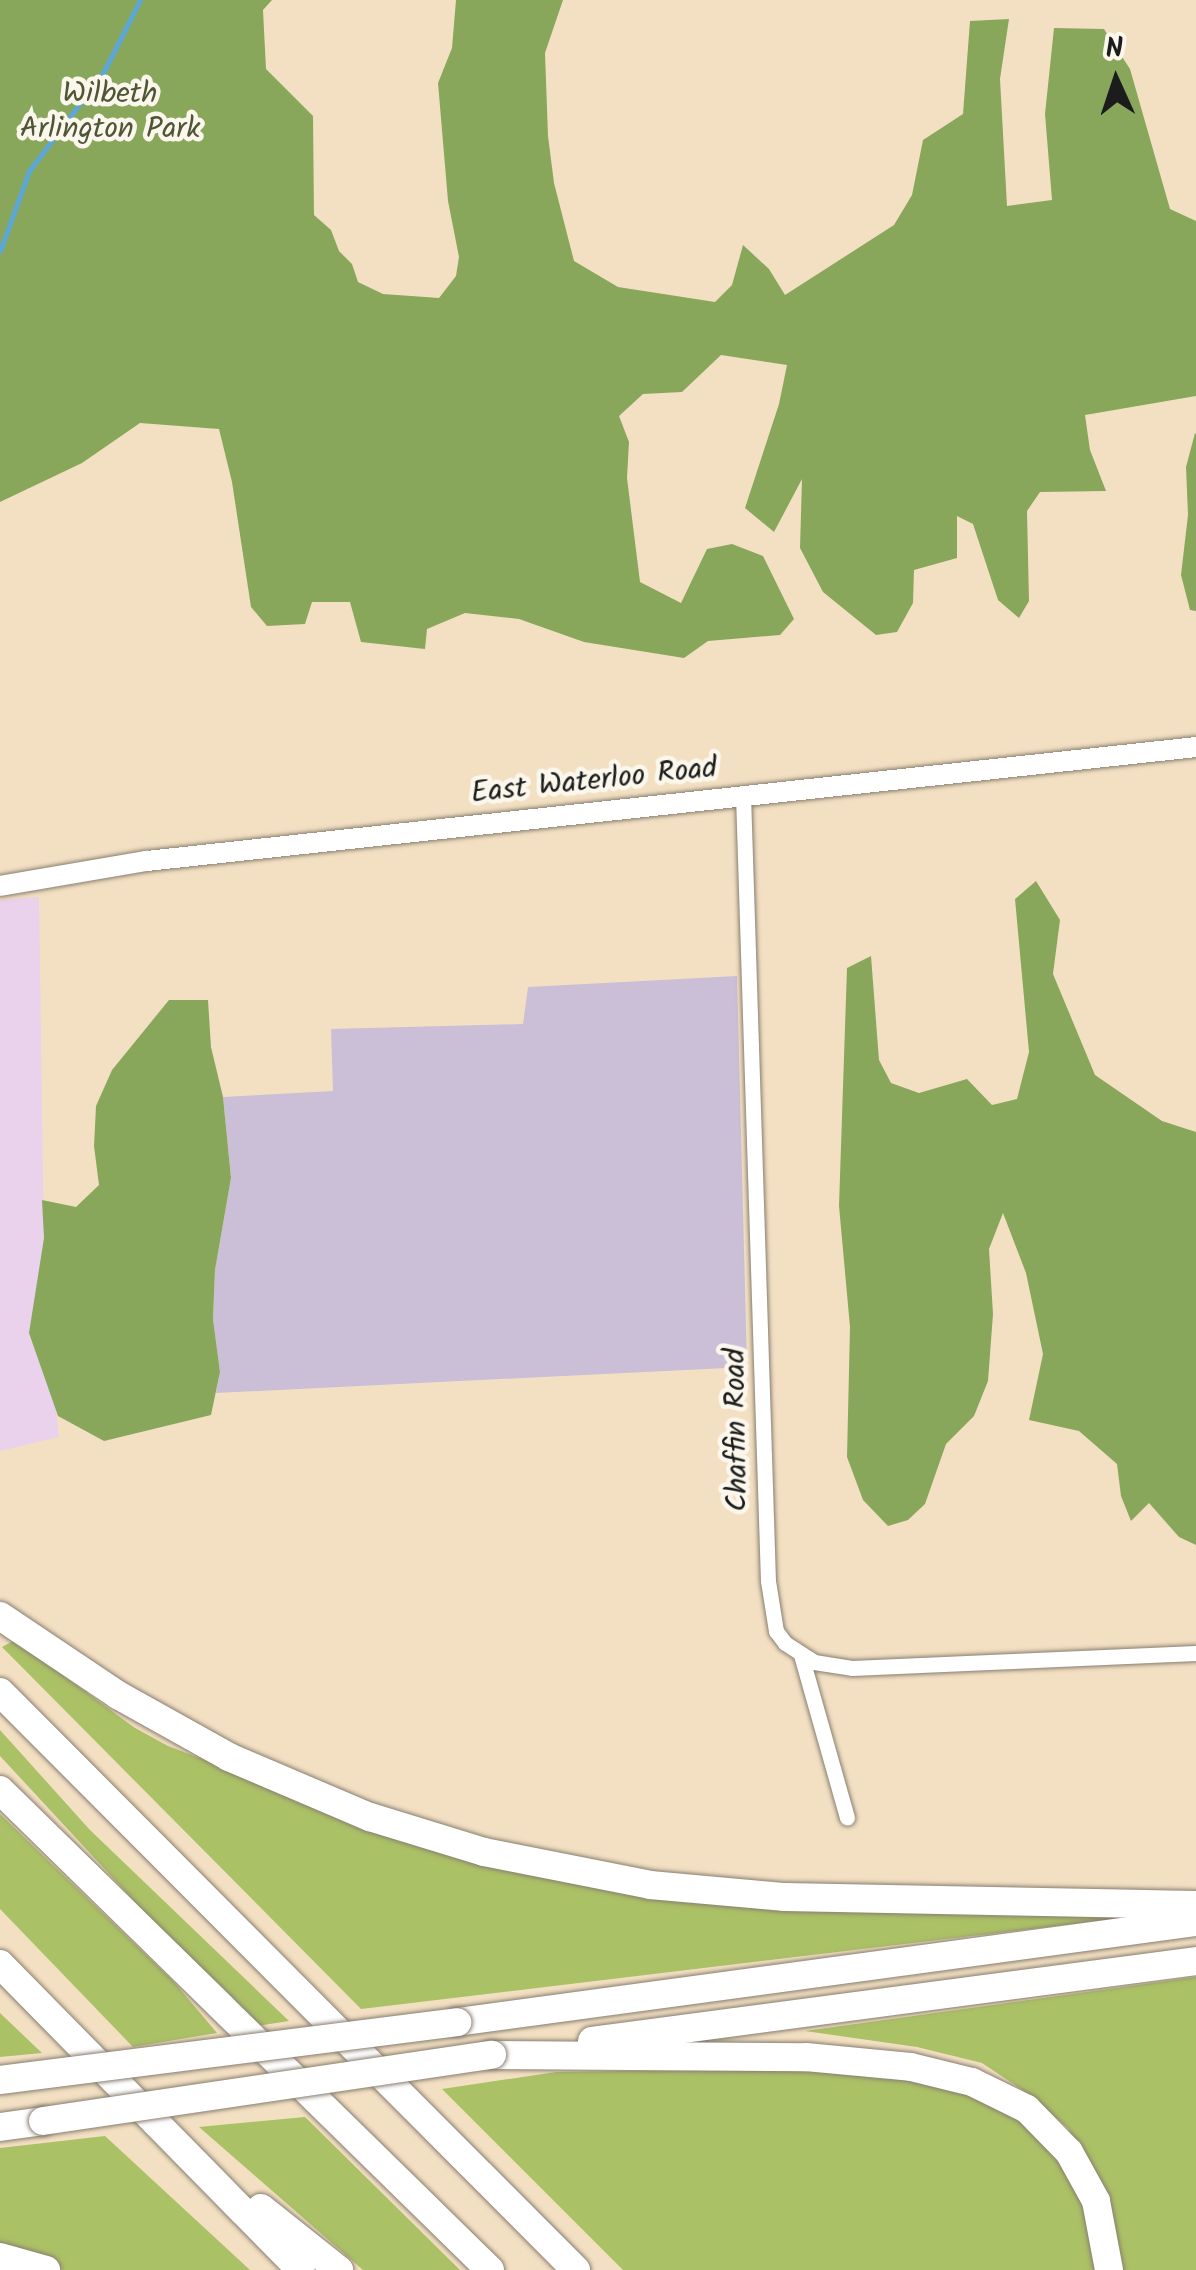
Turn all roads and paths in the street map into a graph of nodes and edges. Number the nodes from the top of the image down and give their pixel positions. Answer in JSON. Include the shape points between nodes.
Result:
{"nodes":[{"id":1,"x":1196,"y":747,"type":"edge"},
{"id":2,"x":742,"y":795,"type":"junction"},
{"id":3,"x":0,"y":886,"type":"edge"},
{"id":4,"x":0,"y":1616,"type":"edge"},
{"id":5,"x":1196,"y":1653,"type":"edge"},
{"id":6,"x":801,"y":1655,"type":"junction"},
{"id":7,"x":0,"y":1692,"type":"edge"},
{"id":8,"x":0,"y":1790,"type":"edge"},
{"id":9,"x":846,"y":1818,"type":"dead end"},
{"id":10,"x":1196,"y":1905,"type":"edge"},
{"id":11,"x":1196,"y":1922,"type":"edge"},
{"id":12,"x":1196,"y":1961,"type":"edge"},
{"id":13,"x":0,"y":1964,"type":"edge"},
{"id":14,"x":492,"y":2055,"type":"junction"},
{"id":15,"x":0,"y":2080,"type":"edge"},
{"id":16,"x":0,"y":2126,"type":"edge"},
{"id":17,"x":185,"y":2148,"type":"junction"},
{"id":18,"x":0,"y":2257,"type":"edge"},
{"id":19,"x":46,"y":2270,"type":"edge"},
{"id":20,"x":301,"y":2270,"type":"edge"},
{"id":21,"x":339,"y":2270,"type":"edge"},
{"id":22,"x":490,"y":2270,"type":"edge"},
{"id":23,"x":576,"y":2270,"type":"edge"},
{"id":24,"x":1109,"y":2270,"type":"edge"}],
"edges":[{"from":1,"to":2,"type":"main road","name":"East Waterloo Road"},
{"from":2,"to":3,"type":"main road","name":"East Waterloo Road","via":[[147,861]]},
{"from":2,"to":6,"type":"street","name":"Chaffin Road","via":[[769,1594],[776,1631]]},
{"from":4,"to":10,"type":"highway","via":[[104,1687],[229,1758],[370,1817],[501,1856],[634,1882],[785,1897]]},
{"from":5,"to":6,"type":"street","via":[[852,1668]]},
{"from":6,"to":9,"type":"street"},
{"from":7,"to":23,"type":"highway"},
{"from":8,"to":22,"type":"highway"},
{"from":11,"to":15,"type":"highway","bridge":true},
{"from":12,"to":14,"type":"highway"},
{"from":13,"to":17,"type":"highway"},
{"from":14,"to":16,"type":"highway","bridge":true},
{"from":14,"to":24,"type":"highway","via":[[826,2058],[972,2082],[1027,2110],[1069,2152],[1096,2201]]},
{"from":17,"to":20,"type":"highway"},
{"from":17,"to":21,"type":"highway"},
{"from":18,"to":19,"type":"highway"}]}
